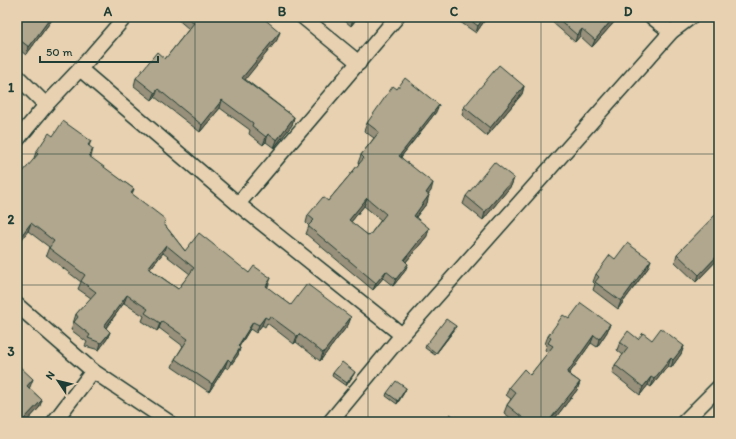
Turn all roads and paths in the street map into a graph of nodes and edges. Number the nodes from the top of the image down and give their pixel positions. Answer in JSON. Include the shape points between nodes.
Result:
{"nodes":[{"id":1,"x":125,"y":17,"type":"edge"},
{"id":2,"x":303,"y":17,"type":"edge"},
{"id":3,"x":397,"y":17,"type":"edge"},
{"id":4,"x":652,"y":17,"type":"edge"},
{"id":5,"x":691,"y":17,"type":"edge"},
{"id":6,"x":671,"y":32,"type":"junction"},
{"id":7,"x":359,"y":63,"type":"junction"},
{"id":8,"x":80,"y":69,"type":"junction"},
{"id":9,"x":17,"y":76,"type":"edge"},
{"id":10,"x":46,"y":104,"type":"junction"},
{"id":11,"x":17,"y":140,"type":"edge"},
{"id":12,"x":238,"y":204,"type":"junction"},
{"id":13,"x":17,"y":305,"type":"edge"},
{"id":14,"x":402,"y":335,"type":"junction"},
{"id":15,"x":93,"y":371,"type":"junction"},
{"id":16,"x":719,"y":387,"type":"edge"},
{"id":17,"x":54,"y":422,"type":"edge"},
{"id":18,"x":169,"y":422,"type":"edge"},
{"id":19,"x":330,"y":422,"type":"edge"},
{"id":20,"x":684,"y":422,"type":"edge"}],
"edges":[{"from":1,"to":8,"type":"street"},
{"from":2,"to":7,"type":"street"},
{"from":3,"to":7,"type":"street"},
{"from":4,"to":6,"type":"street"},
{"from":5,"to":6,"type":"street"},
{"from":6,"to":14,"type":"street"},
{"from":7,"to":12,"type":"street"},
{"from":8,"to":10,"type":"street"},
{"from":8,"to":12,"type":"street"},
{"from":9,"to":10,"type":"street"},
{"from":10,"to":11,"type":"street"},
{"from":12,"to":14,"type":"street"},
{"from":13,"to":15,"type":"street"},
{"from":14,"to":19,"type":"street"},
{"from":15,"to":17,"type":"street"},
{"from":15,"to":18,"type":"street"},
{"from":16,"to":20,"type":"street"}]}
